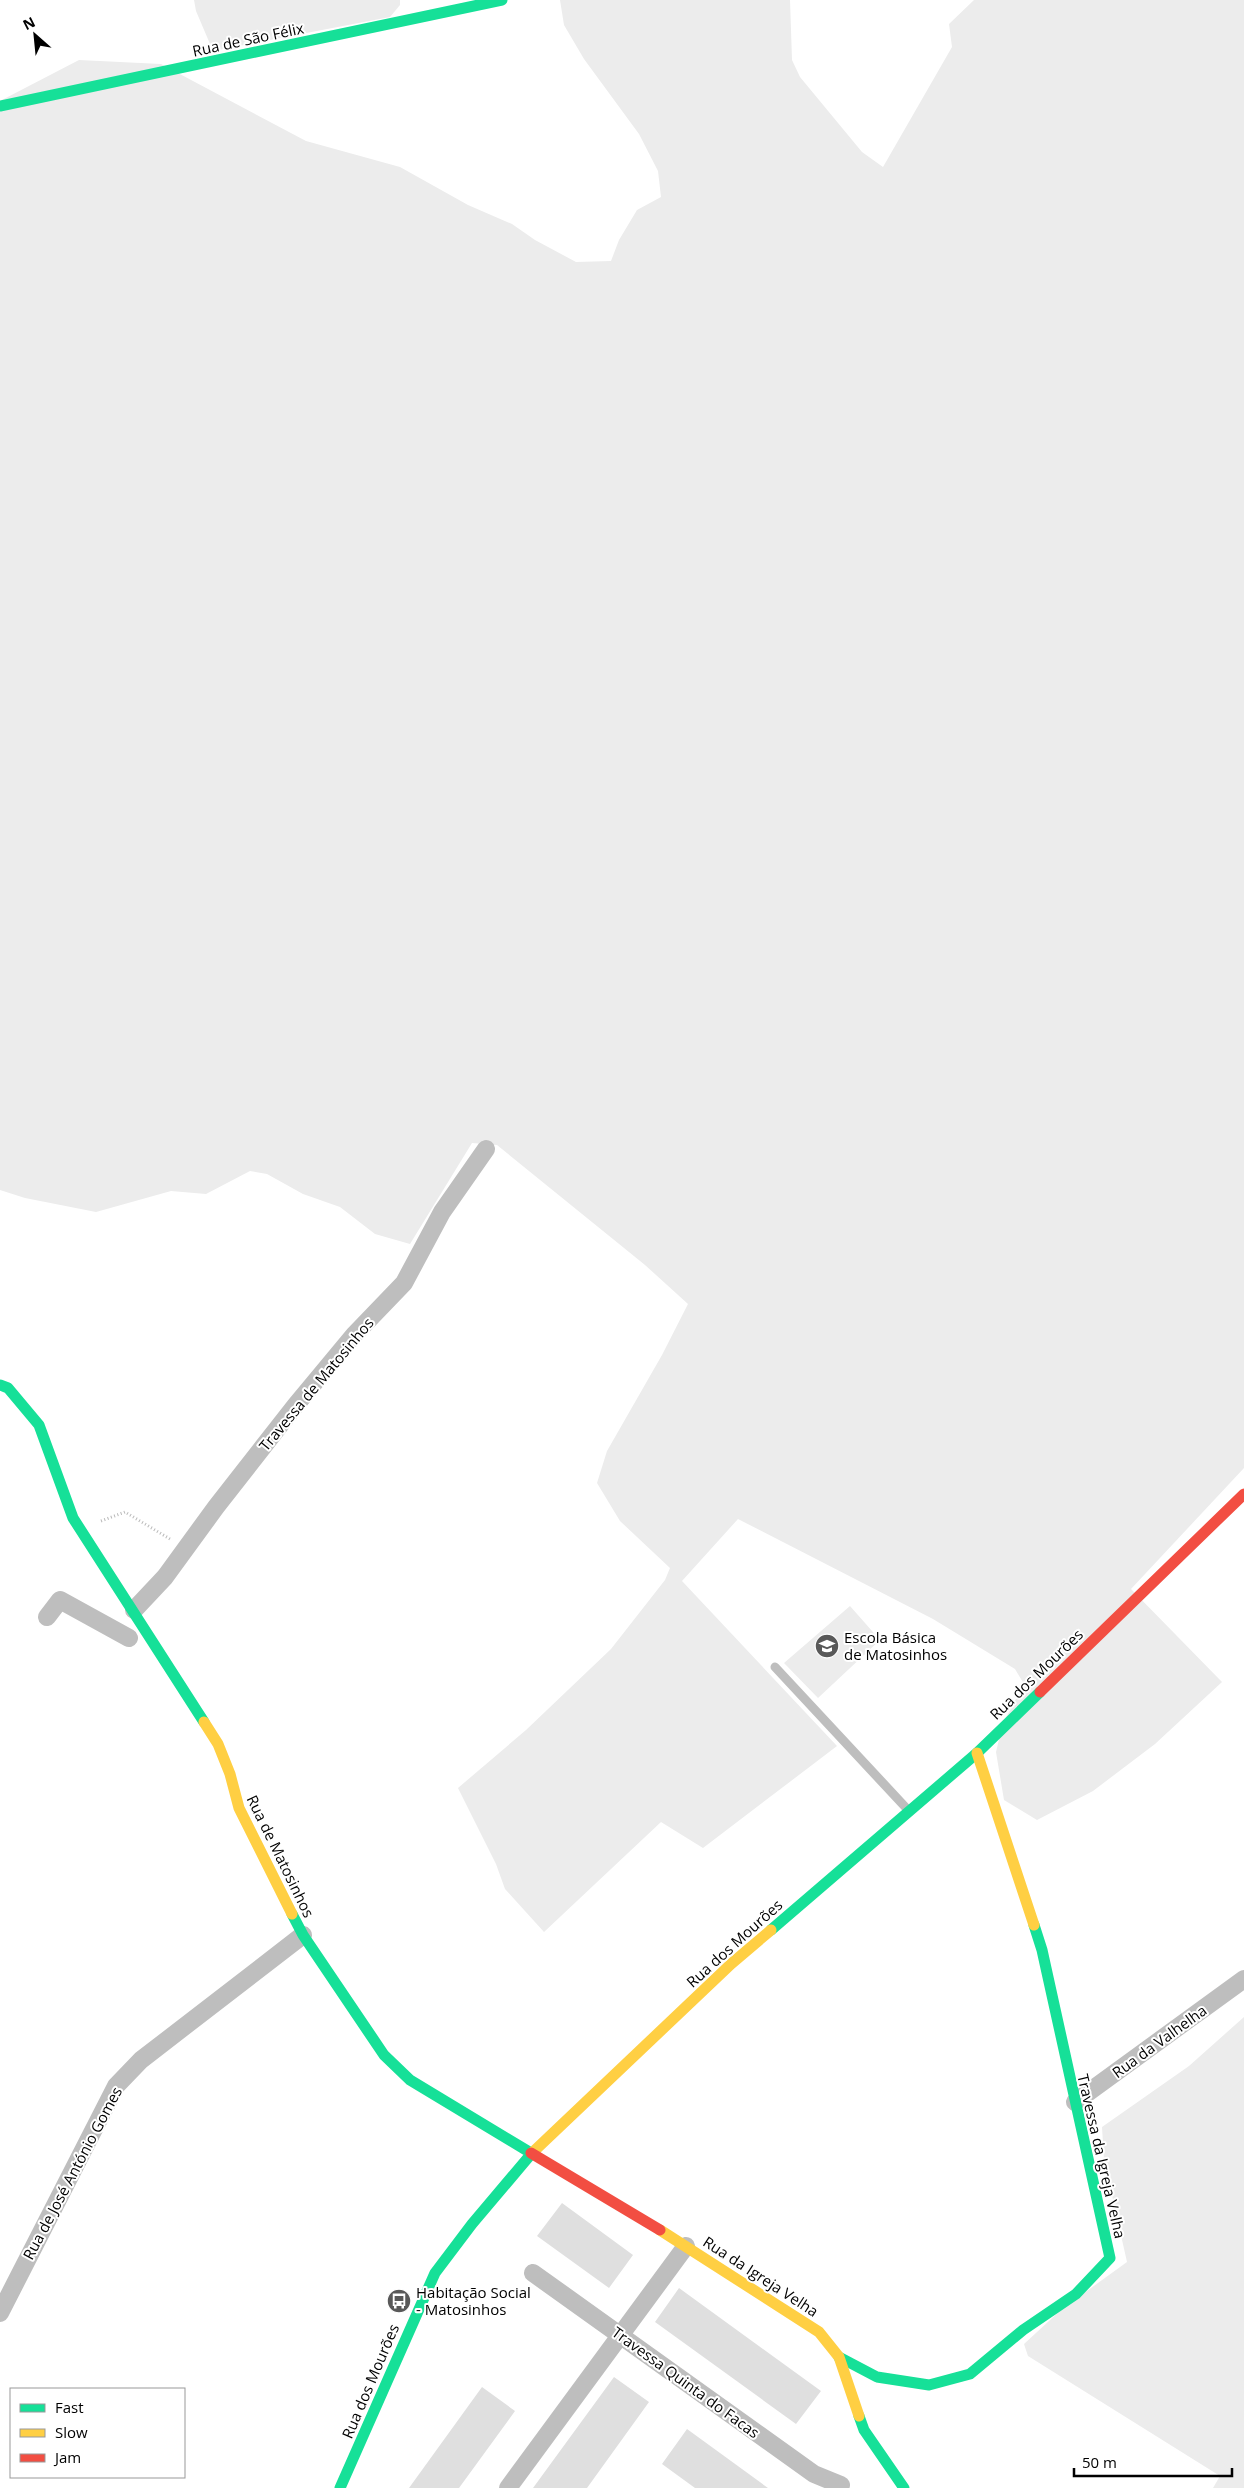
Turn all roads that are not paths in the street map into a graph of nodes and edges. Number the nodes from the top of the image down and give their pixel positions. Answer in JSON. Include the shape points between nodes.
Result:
{"nodes":[{"id":1,"x":502,"y":0,"type":"edge"},
{"id":2,"x":0,"y":106,"type":"edge"},
{"id":3,"x":486,"y":1149,"type":"dead end"},
{"id":4,"x":0,"y":1385,"type":"edge"},
{"id":5,"x":1244,"y":1494,"type":"edge"},
{"id":6,"x":134,"y":1610,"type":"junction"},
{"id":7,"x":47,"y":1618,"type":"dead end"},
{"id":8,"x":129,"y":1638,"type":"dead end"},
{"id":9,"x":775,"y":1667,"type":"dead end"},
{"id":10,"x":977,"y":1753,"type":"junction"},
{"id":11,"x":909,"y":1811,"type":"junction"},
{"id":12,"x":303,"y":1935,"type":"junction"},
{"id":13,"x":1244,"y":1979,"type":"edge"},
{"id":14,"x":1074,"y":2102,"type":"junction"},
{"id":15,"x":531,"y":2154,"type":"junction"},
{"id":16,"x":686,"y":2246,"type":"junction"},
{"id":17,"x":534,"y":2273,"type":"dead end"},
{"id":18,"x":0,"y":2313,"type":"edge"},
{"id":19,"x":621,"y":2335,"type":"junction"},
{"id":20,"x":839,"y":2357,"type":"junction"},
{"id":21,"x":841,"y":2484,"type":"dead end"},
{"id":22,"x":340,"y":2488,"type":"edge"},
{"id":23,"x":508,"y":2488,"type":"edge"},
{"id":24,"x":904,"y":2488,"type":"edge"}],
"edges":[{"from":1,"to":2,"type":"street","name":"Rua de São Félix"},
{"from":3,"to":6,"type":"street","name":"Travessa de Matosinhos","via":[[442,1212],[404,1283],[354,1335],[295,1406],[166,1577]]},
{"from":4,"to":6,"type":"street","name":"Rua de Matosinhos","via":[[8,1388],[39,1425],[73,1518]]},
{"from":5,"to":10,"type":"street","name":"Rua dos Mourões"},
{"from":6,"to":12,"type":"street","name":"Rua de Matosinhos","via":[[218,1744],[239,1808]]},
{"from":7,"to":8,"type":"street","via":[[60,1600]]},
{"from":9,"to":11,"type":"lane"},
{"from":10,"to":11,"type":"street","name":"Rua dos Mourões"},
{"from":10,"to":14,"type":"street","name":"Travessa da Igreja Velha","via":[[1042,1950]]},
{"from":11,"to":15,"type":"street","name":"Rua dos Mourões","via":[[731,1964]]},
{"from":12,"to":15,"type":"street","name":"Rua de Matosinhos","via":[[396,2069]]},
{"from":12,"to":18,"type":"street","name":"Rua de José António Gomes","via":[[141,2060],[116,2086]]},
{"from":13,"to":14,"type":"street","name":"Rua da Valhelha"},
{"from":14,"to":20,"type":"street","name":"Travessa da Igreja Velha","via":[[1110,2258],[1076,2294],[1022,2330],[970,2374],[929,2385],[878,2377]]},
{"from":15,"to":16,"type":"street","name":"Rua da Igreja Velha"},
{"from":15,"to":22,"type":"street","name":"Rua dos Mourões","via":[[435,2273]]},
{"from":16,"to":19,"type":"street"},
{"from":16,"to":20,"type":"street","name":"Rua da Igreja Velha","via":[[809,2324]]},
{"from":17,"to":19,"type":"street","name":"Travessa Quinta do Facas"},
{"from":19,"to":21,"type":"street","name":"Travessa Quinta do Facas","via":[[814,2474]]},
{"from":19,"to":23,"type":"street"},
{"from":20,"to":24,"type":"street","name":"Rua da Igreja Velha","via":[[864,2430]]}]}
